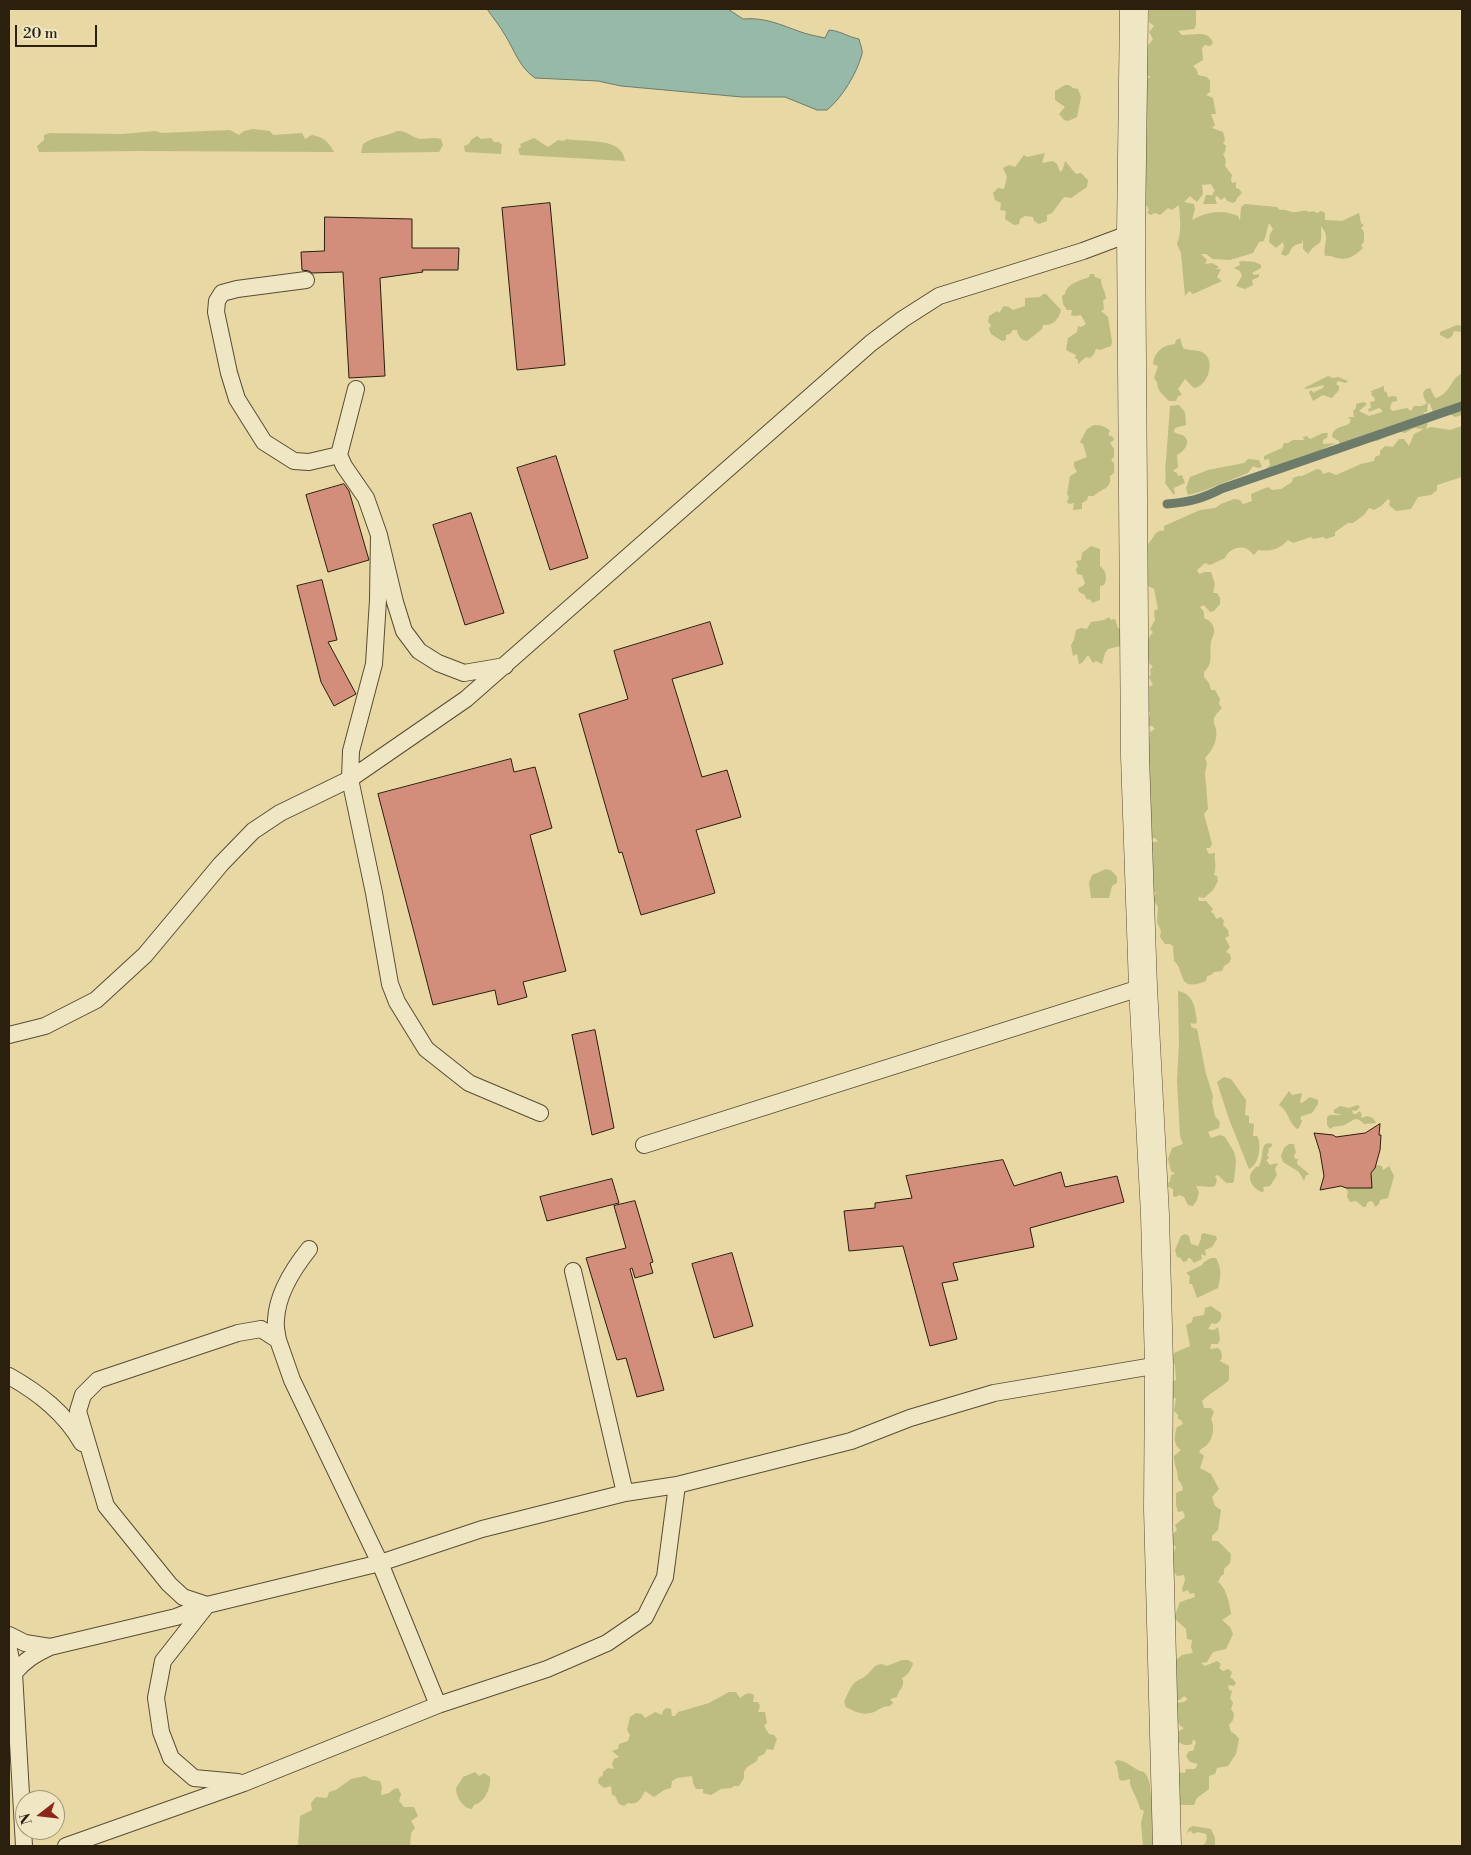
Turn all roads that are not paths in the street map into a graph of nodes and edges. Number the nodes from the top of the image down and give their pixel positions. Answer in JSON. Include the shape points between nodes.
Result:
{"nodes":[{"id":1,"x":1134,"y":9,"type":"edge"},
{"id":2,"x":1131,"y":234,"type":"junction"},
{"id":3,"x":306,"y":280,"type":"dead end"},
{"id":4,"x":356,"y":389,"type":"dead end"},
{"id":5,"x":340,"y":455,"type":"junction"},
{"id":6,"x":380,"y":535,"type":"junction"},
{"id":7,"x":506,"y":666,"type":"junction"},
{"id":8,"x":350,"y":779,"type":"junction"},
{"id":9,"x":1143,"y":987,"type":"junction"},
{"id":10,"x":9,"y":1035,"type":"edge"},
{"id":11,"x":540,"y":1113,"type":"dead end"},
{"id":12,"x":644,"y":1145,"type":"dead end"},
{"id":13,"x":309,"y":1248,"type":"dead end"},
{"id":14,"x":573,"y":1271,"type":"dead end"},
{"id":15,"x":278,"y":1340,"type":"junction"},
{"id":16,"x":1160,"y":1365,"type":"junction"},
{"id":17,"x":9,"y":1376,"type":"edge"},
{"id":18,"x":93,"y":1462,"type":"junction"},
{"id":19,"x":678,"y":1485,"type":"junction"},
{"id":20,"x":625,"y":1493,"type":"junction"},
{"id":21,"x":380,"y":1563,"type":"junction"},
{"id":22,"x":168,"y":1584,"type":"junction"},
{"id":23,"x":207,"y":1605,"type":"junction"},
{"id":24,"x":176,"y":1617,"type":"junction"},
{"id":25,"x":9,"y":1636,"type":"edge"},
{"id":26,"x":50,"y":1647,"type":"junction"},
{"id":27,"x":9,"y":1650,"type":"edge"},
{"id":28,"x":163,"y":1661,"type":"junction"},
{"id":29,"x":14,"y":1673,"type":"junction"},
{"id":30,"x":438,"y":1705,"type":"junction"},
{"id":31,"x":244,"y":1783,"type":"junction"},
{"id":32,"x":24,"y":1846,"type":"edge"},
{"id":33,"x":66,"y":1846,"type":"edge"},
{"id":34,"x":1168,"y":1846,"type":"edge"}],
"edges":[{"from":1,"to":2,"type":"street"},
{"from":2,"to":7,"type":"lane","via":[[939,296],[903,319],[871,343]]},
{"from":2,"to":9,"type":"street","via":[[1136,756]]},
{"from":3,"to":5,"type":"lane","via":[[222,293],[217,300],[216,312],[221,343],[237,399],[264,442],[294,461],[320,461]]},
{"from":4,"to":5,"type":"lane"},
{"from":5,"to":6,"type":"lane","via":[[366,498]]},
{"from":6,"to":7,"type":"lane","via":[[404,631],[419,651],[464,673]]},
{"from":6,"to":8,"type":"lane","via":[[374,664],[351,751]]},
{"from":7,"to":8,"type":"lane","via":[[466,699]]},
{"from":8,"to":10,"type":"lane","via":[[280,813],[253,831],[220,864],[145,955],[96,1000],[44,1026]]},
{"from":8,"to":11,"type":"lane","via":[[390,984],[397,1002],[426,1049],[469,1083]]},
{"from":9,"to":12,"type":"lane"},
{"from":9,"to":16,"type":"street"},
{"from":13,"to":15,"type":"lane","via":[[278,1303]]},
{"from":14,"to":20,"type":"lane"},
{"from":15,"to":18,"type":"lane","via":[[261,1329],[238,1333],[98,1380],[82,1396],[78,1410]]},
{"from":15,"to":21,"type":"lane","via":[[292,1380]]},
{"from":16,"to":19,"type":"lane","via":[[994,1393],[910,1418],[851,1441]]},
{"from":16,"to":34,"type":"street","via":[[1158,1509]]},
{"from":17,"to":18,"type":"lane","via":[[51,1404],[73,1428]]},
{"from":18,"to":22,"type":"lane","via":[[106,1506]]},
{"from":19,"to":20,"type":"lane"},
{"from":19,"to":30,"type":"lane","via":[[665,1577],[645,1617],[607,1643],[547,1668]]},
{"from":20,"to":21,"type":"lane","via":[[482,1529]]},
{"from":21,"to":23,"type":"lane"},
{"from":21,"to":30,"type":"lane"},
{"from":22,"to":23,"type":"lane","via":[[183,1597]]},
{"from":22,"to":24,"type":"lane"},
{"from":23,"to":24,"type":"lane"},
{"from":23,"to":28,"type":"lane"},
{"from":24,"to":26,"type":"lane"},
{"from":24,"to":28,"type":"lane"},
{"from":25,"to":26,"type":"lane","via":[[25,1643]]},
{"from":26,"to":29,"type":"lane","via":[[24,1661]]},
{"from":27,"to":29,"type":"lane"},
{"from":28,"to":31,"type":"lane","via":[[156,1698],[161,1732],[171,1758],[194,1778]]},
{"from":29,"to":32,"type":"lane"},
{"from":30,"to":31,"type":"lane"},
{"from":31,"to":33,"type":"lane"}]}
